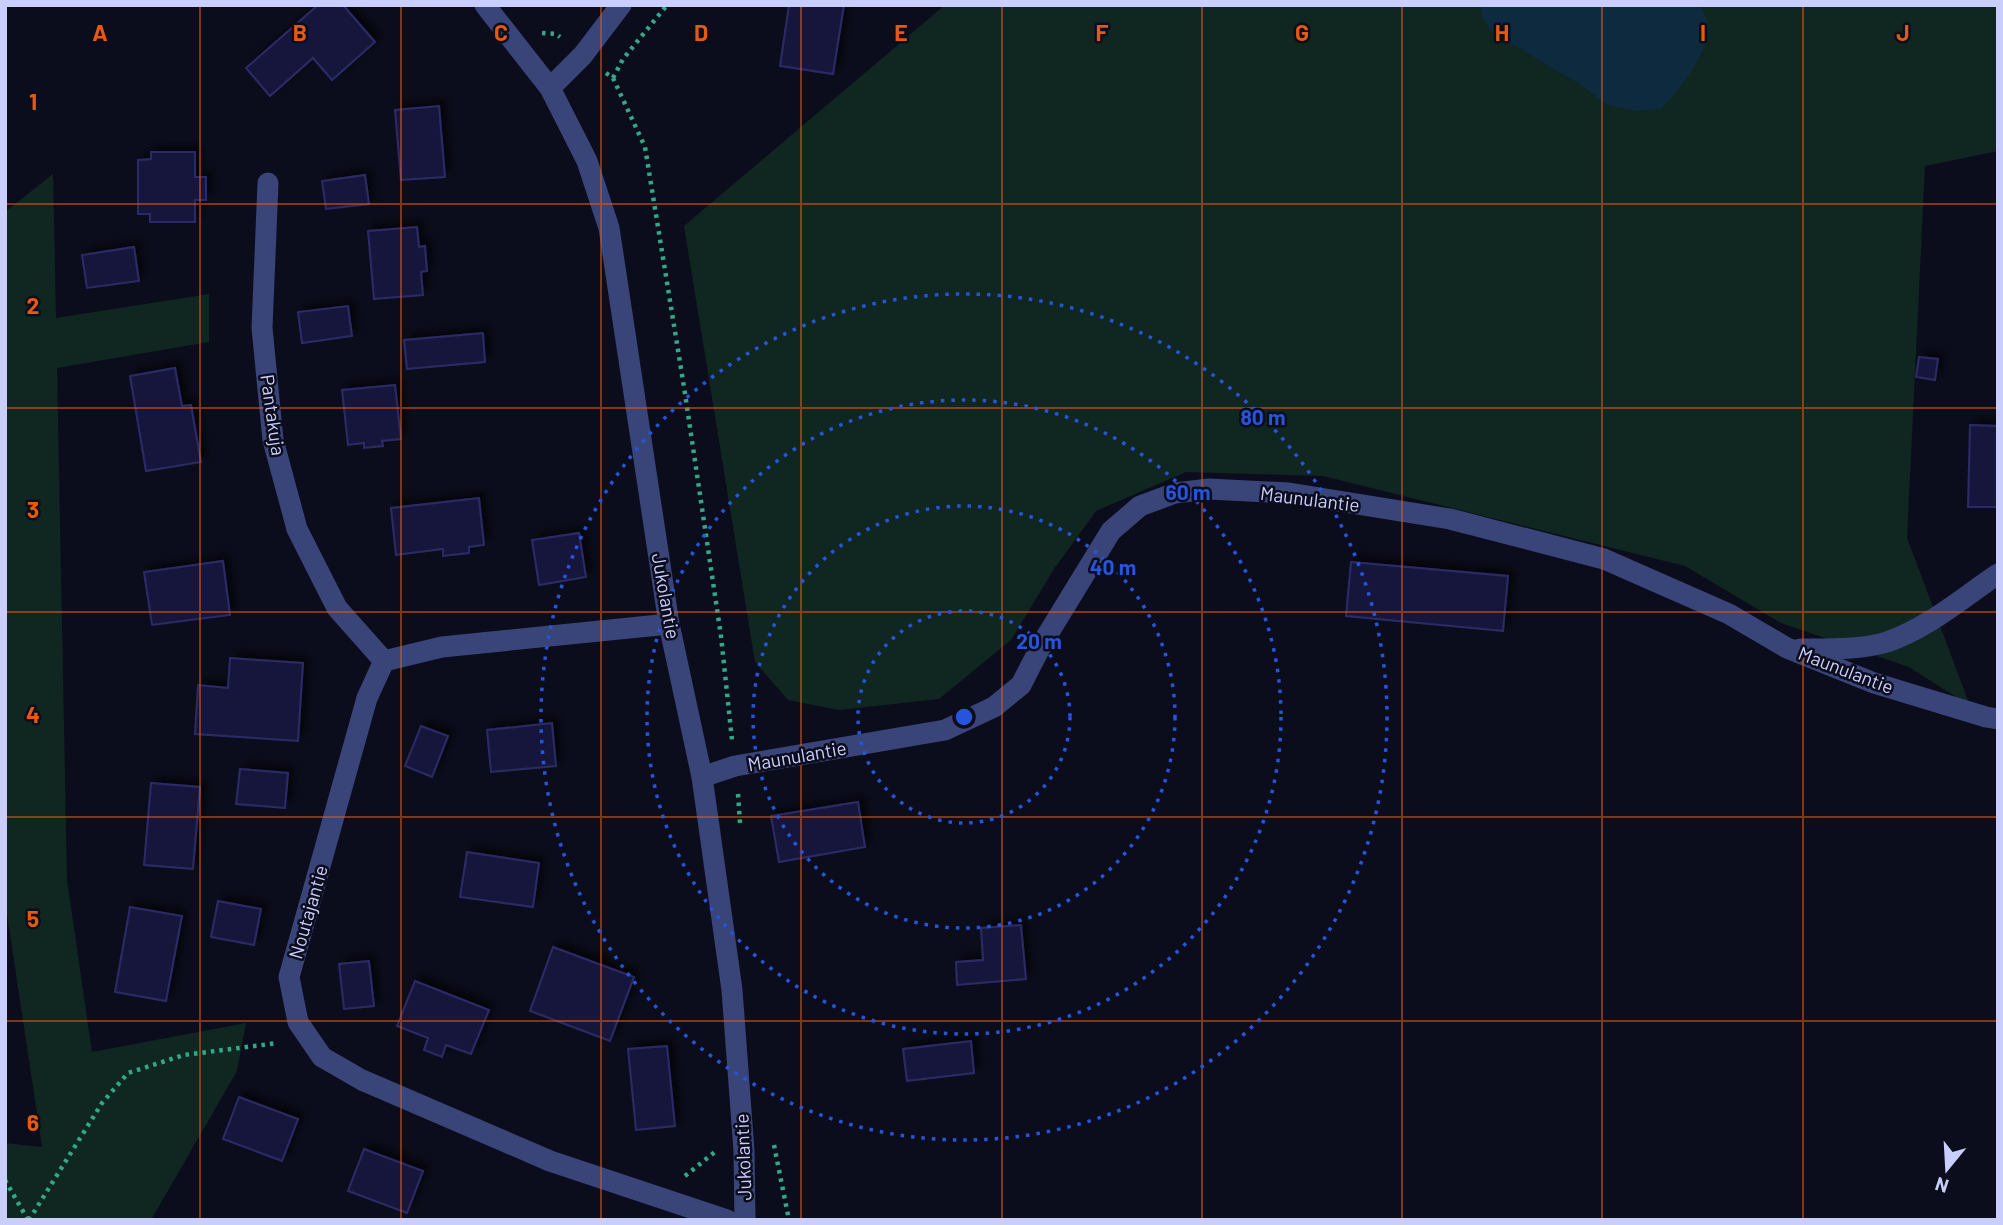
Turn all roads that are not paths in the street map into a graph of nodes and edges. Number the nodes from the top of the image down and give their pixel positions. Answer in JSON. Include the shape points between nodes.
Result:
{"nodes":[{"id":1,"x":485,"y":5,"type":"edge"},
{"id":2,"x":621,"y":5,"type":"edge"},
{"id":3,"x":550,"y":88,"type":"junction"},
{"id":4,"x":268,"y":183,"type":"dead end"},
{"id":5,"x":1998,"y":574,"type":"edge"},
{"id":6,"x":669,"y":624,"type":"junction"},
{"id":7,"x":1787,"y":648,"type":"junction"},
{"id":8,"x":384,"y":661,"type":"junction"},
{"id":9,"x":1998,"y":719,"type":"edge"},
{"id":10,"x":702,"y":777,"type":"junction"},
{"id":11,"x":727,"y":1220,"type":"edge"},
{"id":12,"x":745,"y":1220,"type":"edge"}],
"edges":[{"from":1,"to":3,"type":"street","name":"Jukolantie"},
{"from":2,"to":3,"type":"street","via":[[583,55]]},
{"from":3,"to":6,"type":"street","name":"Jukolantie","via":[[587,161],[609,228]]},
{"from":4,"to":8,"type":"street","name":"Pantakuja","via":[[262,328],[273,440],[297,529],[331,597]]},
{"from":5,"to":7,"type":"street","via":[[1917,629],[1884,643]]},
{"from":6,"to":8,"type":"street","via":[[442,647]]},
{"from":6,"to":10,"type":"street","name":"Jukolantie"},
{"from":7,"to":9,"type":"street","name":"Maunulantie","via":[[1874,682]]},
{"from":7,"to":10,"type":"street","name":"Maunulantie","via":[[1729,614],[1604,559],[1450,520],[1289,493],[1197,490],[1140,506],[1111,531],[1021,685],[994,707],[945,730],[735,766]]},
{"from":8,"to":11,"type":"street","name":"Noutajantie","via":[[368,698],[289,977],[298,1022],[322,1057],[362,1080],[550,1161]]},
{"from":10,"to":12,"type":"street","name":"Jukolantie","via":[[732,990]]}]}
